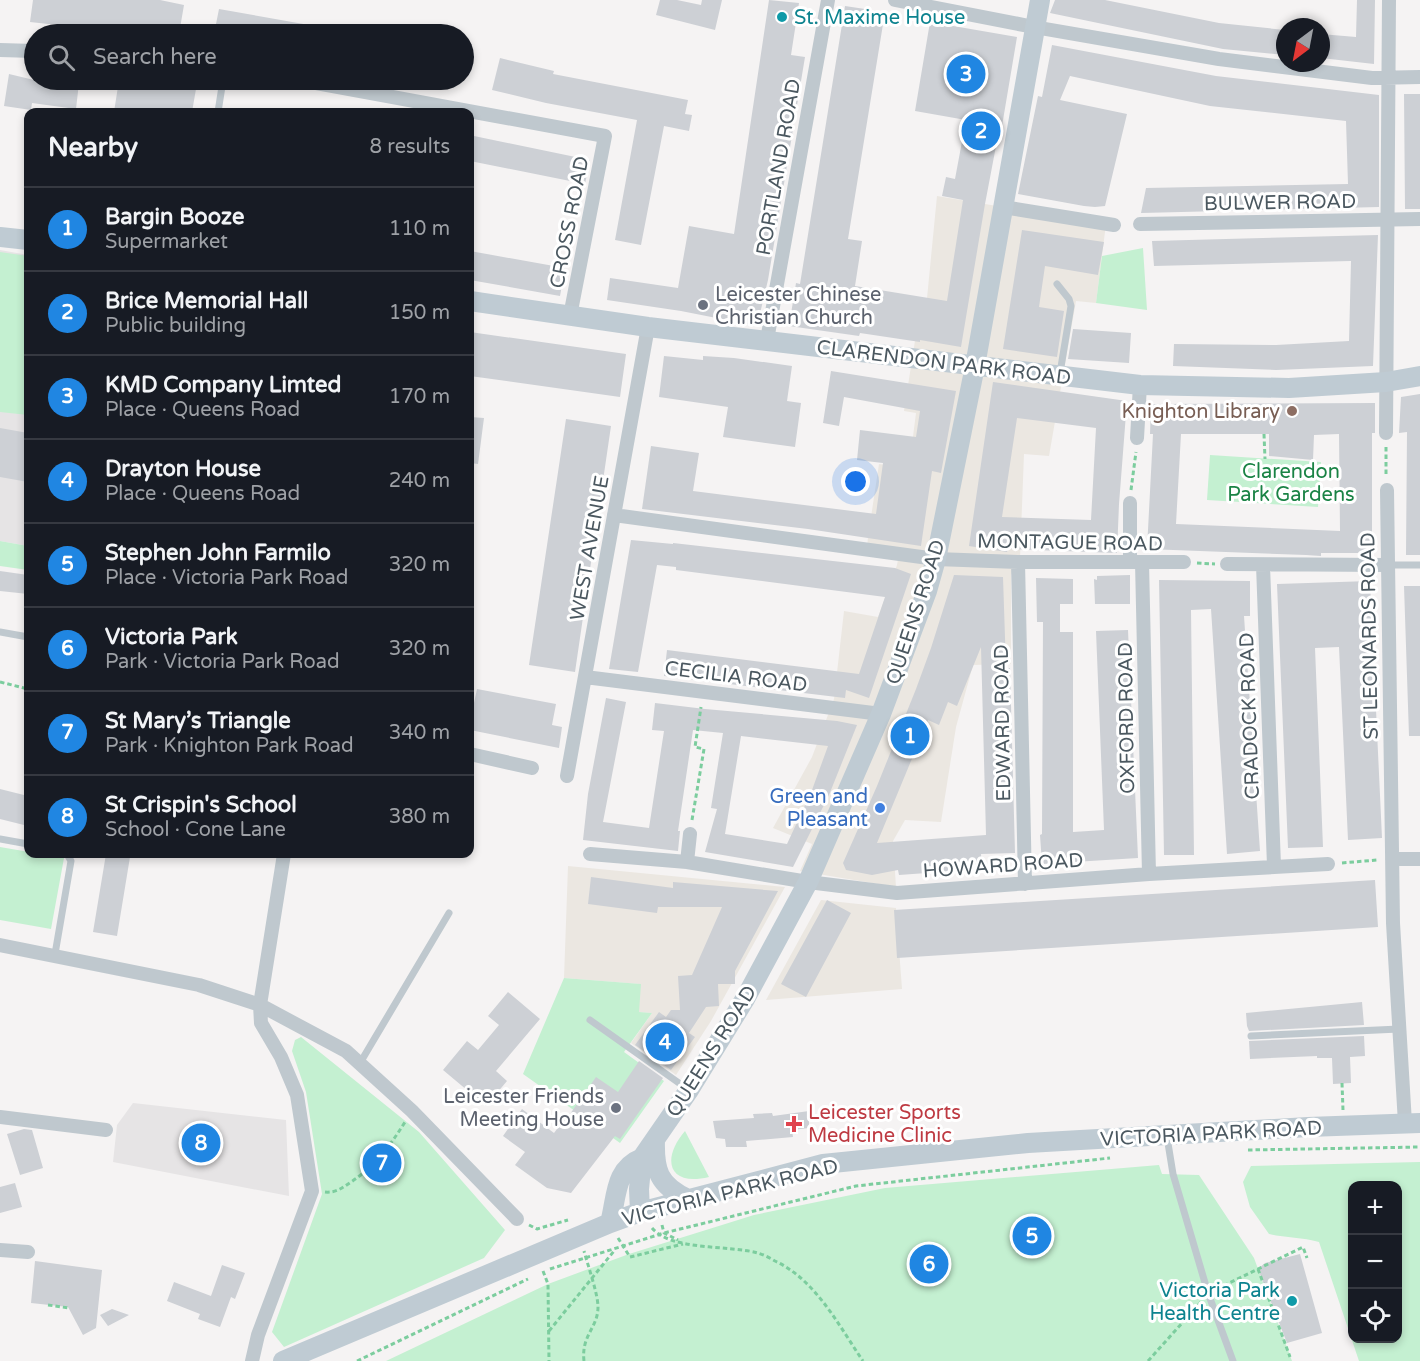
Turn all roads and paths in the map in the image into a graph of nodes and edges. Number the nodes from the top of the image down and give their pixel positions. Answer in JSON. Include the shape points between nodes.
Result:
{"nodes":[{"id":1,"x":828,"y":0,"type":"edge"},
{"id":2,"x":895,"y":0,"type":"edge"},
{"id":3,"x":1040,"y":0,"type":"edge"},
{"id":4,"x":1389,"y":0,"type":"edge"},
{"id":5,"x":1034,"y":27,"type":"junction"},
{"id":6,"x":0,"y":50,"type":"edge"},
{"id":7,"x":24,"y":51,"type":"edge"},
{"id":8,"x":1388,"y":77,"type":"junction"},
{"id":9,"x":1420,"y":77,"type":"edge"},
{"id":10,"x":221,"y":90,"type":"edge"},
{"id":11,"x":354,"y":90,"type":"edge"},
{"id":12,"x":219,"y":108,"type":"edge"},
{"id":13,"x":452,"y":108,"type":"edge"},
{"id":14,"x":474,"y":112,"type":"edge"},
{"id":15,"x":1004,"y":207,"type":"junction"},
{"id":16,"x":1389,"y":219,"type":"junction"},
{"id":17,"x":1420,"y":219,"type":"edge"},
{"id":18,"x":1140,"y":224,"type":"dead end"},
{"id":19,"x":1114,"y":225,"type":"dead end"},
{"id":20,"x":0,"y":237,"type":"edge"},
{"id":21,"x":24,"y":240,"type":"edge"},
{"id":22,"x":1057,"y":284,"type":"dead end"},
{"id":23,"x":474,"y":302,"type":"edge"},
{"id":24,"x":570,"y":316,"type":"junction"},
{"id":25,"x":648,"y":327,"type":"junction"},
{"id":26,"x":767,"y":340,"type":"junction"},
{"id":27,"x":975,"y":366,"type":"junction"},
{"id":28,"x":1060,"y":376,"type":"junction"},
{"id":29,"x":1420,"y":376,"type":"edge"},
{"id":30,"x":1386,"y":382,"type":"junction"},
{"id":31,"x":1140,"y":385,"type":"junction"},
{"id":32,"x":1386,"y":433,"type":"joint"},
{"id":33,"x":1264,"y":434,"type":"dead end"},
{"id":34,"x":1137,"y":438,"type":"joint"},
{"id":35,"x":1265,"y":459,"type":"dead end"},
{"id":36,"x":1387,"y":490,"type":"joint"},
{"id":37,"x":1130,"y":503,"type":"joint"},
{"id":38,"x":614,"y":515,"type":"junction"},
{"id":39,"x":936,"y":559,"type":"junction"},
{"id":40,"x":1018,"y":562,"type":"junction"},
{"id":41,"x":1136,"y":562,"type":"junction"},
{"id":42,"x":1184,"y":562,"type":"joint"},
{"id":43,"x":1227,"y":564,"type":"joint"},
{"id":44,"x":1263,"y":565,"type":"junction"},
{"id":45,"x":1387,"y":565,"type":"junction"},
{"id":46,"x":1420,"y":565,"type":"edge"},
{"id":47,"x":0,"y":632,"type":"edge"},
{"id":48,"x":24,"y":636,"type":"edge"},
{"id":49,"x":585,"y":677,"type":"junction"},
{"id":50,"x":0,"y":682,"type":"edge"},
{"id":51,"x":24,"y":688,"type":"edge"},
{"id":52,"x":704,"y":692,"type":"junction"},
{"id":53,"x":881,"y":714,"type":"junction"},
{"id":54,"x":474,"y":755,"type":"edge"},
{"id":55,"x":532,"y":768,"type":"dead end"},
{"id":56,"x":567,"y":776,"type":"dead end"},
{"id":57,"x":690,"y":834,"type":"joint"},
{"id":58,"x":0,"y":839,"type":"edge"},
{"id":59,"x":24,"y":843,"type":"edge"},
{"id":60,"x":590,"y":854,"type":"dead end"},
{"id":61,"x":70,"y":858,"type":"edge"},
{"id":62,"x":283,"y":858,"type":"edge"},
{"id":63,"x":1392,"y":859,"type":"junction"},
{"id":64,"x":1420,"y":859,"type":"edge"},
{"id":65,"x":687,"y":862,"type":"junction"},
{"id":66,"x":1328,"y":864,"type":"joint"},
{"id":67,"x":1274,"y":866,"type":"junction"},
{"id":68,"x":1149,"y":874,"type":"junction"},
{"id":69,"x":808,"y":882,"type":"junction"},
{"id":70,"x":1025,"y":884,"type":"junction"},
{"id":71,"x":449,"y":913,"type":"dead end"},
{"id":72,"x":0,"y":945,"type":"edge"},
{"id":73,"x":55,"y":954,"type":"junction"},
{"id":74,"x":260,"y":1005,"type":"junction"},
{"id":75,"x":590,"y":1020,"type":"dead end"},
{"id":76,"x":1399,"y":1029,"type":"junction"},
{"id":77,"x":1251,"y":1036,"type":"dead end"},
{"id":78,"x":360,"y":1063,"type":"junction"},
{"id":79,"x":1342,"y":1083,"type":"dead end"},
{"id":80,"x":688,"y":1090,"type":"junction"},
{"id":81,"x":412,"y":1111,"type":"junction"},
{"id":82,"x":1353,"y":1112,"type":"dead end"},
{"id":83,"x":0,"y":1117,"type":"edge"},
{"id":84,"x":1413,"y":1123,"type":"edge"},
{"id":85,"x":106,"y":1130,"type":"dead end"},
{"id":86,"x":1167,"y":1135,"type":"junction"},
{"id":87,"x":655,"y":1138,"type":"junction"},
{"id":88,"x":1420,"y":1147,"type":"edge"},
{"id":89,"x":1239,"y":1150,"type":"dead end"},
{"id":90,"x":642,"y":1158,"type":"junction"},
{"id":91,"x":1111,"y":1158,"type":"dead end"},
{"id":92,"x":312,"y":1191,"type":"junction"},
{"id":93,"x":688,"y":1200,"type":"junction"},
{"id":94,"x":639,"y":1212,"type":"junction"},
{"id":95,"x":576,"y":1218,"type":"dead end"},
{"id":96,"x":517,"y":1219,"type":"joint"},
{"id":97,"x":610,"y":1223,"type":"junction"},
{"id":98,"x":658,"y":1235,"type":"junction"},
{"id":99,"x":685,"y":1244,"type":"junction"},
{"id":100,"x":624,"y":1247,"type":"junction"},
{"id":101,"x":615,"y":1249,"type":"junction"},
{"id":102,"x":0,"y":1250,"type":"edge"},
{"id":103,"x":28,"y":1252,"type":"dead end"},
{"id":104,"x":586,"y":1258,"type":"junction"},
{"id":105,"x":1307,"y":1258,"type":"dead end"},
{"id":106,"x":1258,"y":1269,"type":"junction"},
{"id":107,"x":533,"y":1276,"type":"dead end"},
{"id":108,"x":591,"y":1279,"type":"junction"},
{"id":109,"x":1208,"y":1293,"type":"junction"},
{"id":110,"x":48,"y":1305,"type":"dead end"},
{"id":111,"x":69,"y":1308,"type":"dead end"},
{"id":112,"x":549,"y":1331,"type":"junction"},
{"id":113,"x":1290,"y":1357,"type":"dead end"},
{"id":114,"x":252,"y":1361,"type":"edge"},
{"id":115,"x":283,"y":1361,"type":"edge"},
{"id":116,"x":357,"y":1361,"type":"edge"},
{"id":117,"x":549,"y":1361,"type":"edge"},
{"id":118,"x":584,"y":1361,"type":"edge"},
{"id":119,"x":863,"y":1361,"type":"edge"},
{"id":120,"x":1148,"y":1361,"type":"edge"},
{"id":121,"x":1233,"y":1361,"type":"edge"}],
"edges":[{"from":1,"to":26,"type":"street","name":"PORTLAND ROAD"},
{"from":2,"to":5,"type":"street"},
{"from":3,"to":5,"type":"street","name":"QUEENS ROAD"},
{"from":4,"to":8,"type":"street"},
{"from":5,"to":8,"type":"street","via":[[1219,59]]},
{"from":5,"to":15,"type":"street","name":"QUEENS ROAD"},
{"from":6,"to":7,"type":"street"},
{"from":8,"to":9,"type":"street"},
{"from":8,"to":16,"type":"street"},
{"from":10,"to":12,"type":"lane"},
{"from":11,"to":13,"type":"street","name":"CROSS ROAD"},
{"from":14,"to":24,"type":"street","name":"CROSS ROAD","via":[[605,136]]},
{"from":15,"to":19,"type":"street"},
{"from":15,"to":27,"type":"street","name":"QUEENS ROAD"},
{"from":16,"to":17,"type":"street","name":"BULWER ROAD"},
{"from":16,"to":18,"type":"street","name":"BULWER ROAD"},
{"from":16,"to":30,"type":"street"},
{"from":20,"to":21,"type":"street"},
{"from":22,"to":28,"type":"lane","via":[[1071,306]]},
{"from":23,"to":24,"type":"street","name":"CLARENDON PARK ROAD"},
{"from":24,"to":25,"type":"street","name":"CLARENDON PARK ROAD"},
{"from":25,"to":26,"type":"street","name":"CLARENDON PARK ROAD"},
{"from":25,"to":38,"type":"street","name":"WEST AVENUE"},
{"from":26,"to":27,"type":"street","name":"CLARENDON PARK ROAD"},
{"from":27,"to":28,"type":"street","name":"CLARENDON PARK ROAD"},
{"from":27,"to":39,"type":"street","name":"QUEENS ROAD"},
{"from":28,"to":31,"type":"street","name":"CLARENDON PARK ROAD"},
{"from":29,"to":30,"type":"street","name":"CLARENDON PARK ROAD"},
{"from":30,"to":31,"type":"street","name":"CLARENDON PARK ROAD","via":[[1289,388]]},
{"from":30,"to":32,"type":"street"},
{"from":31,"to":34,"type":"street"},
{"from":32,"to":36,"type":"path"},
{"from":33,"to":35,"type":"path"},
{"from":34,"to":37,"type":"path"},
{"from":36,"to":45,"type":"street","name":"ST LEONARDS ROAD"},
{"from":37,"to":41,"type":"street","name":"OXFORD ROAD"},
{"from":38,"to":39,"type":"street","name":"MONTAGUE ROAD"},
{"from":38,"to":49,"type":"street","name":"WEST AVENUE"},
{"from":39,"to":40,"type":"street","name":"MONTAGUE ROAD"},
{"from":39,"to":53,"type":"street","name":"QUEENS ROAD"},
{"from":40,"to":41,"type":"street","name":"MONTAGUE ROAD"},
{"from":40,"to":70,"type":"street","name":"EDWARD ROAD"},
{"from":41,"to":42,"type":"street","name":"MONTAGUE ROAD"},
{"from":41,"to":68,"type":"street","name":"OXFORD ROAD"},
{"from":42,"to":43,"type":"path","name":"MONTAGUE ROAD"},
{"from":43,"to":44,"type":"street"},
{"from":44,"to":45,"type":"street"},
{"from":44,"to":67,"type":"street","name":"CRADOCK ROAD"},
{"from":45,"to":46,"type":"lane"},
{"from":45,"to":63,"type":"street","name":"ST LEONARDS ROAD"},
{"from":47,"to":48,"type":"lane"},
{"from":49,"to":52,"type":"street","name":"CECILIA ROAD"},
{"from":49,"to":56,"type":"street","name":"WEST AVENUE"},
{"from":50,"to":51,"type":"path"},
{"from":52,"to":53,"type":"street","name":"CECILIA ROAD"},
{"from":52,"to":57,"type":"path","via":[[695,747],[704,748]]},
{"from":53,"to":69,"type":"street","name":"QUEENS ROAD"},
{"from":54,"to":55,"type":"street"},
{"from":57,"to":65,"type":"street"},
{"from":58,"to":59,"type":"lane"},
{"from":60,"to":65,"type":"street","name":"HOWARD ROAD"},
{"from":61,"to":73,"type":"lane"},
{"from":62,"to":74,"type":"street"},
{"from":63,"to":64,"type":"street"},
{"from":63,"to":66,"type":"path"},
{"from":63,"to":76,"type":"street","name":"ST LEONARDS ROAD"},
{"from":65,"to":69,"type":"street","name":"HOWARD ROAD"},
{"from":66,"to":67,"type":"street","name":"HOWARD ROAD"},
{"from":67,"to":68,"type":"street","name":"HOWARD ROAD"},
{"from":68,"to":70,"type":"street","name":"HOWARD ROAD"},
{"from":69,"to":70,"type":"street","name":"HOWARD ROAD","via":[[897,893]]},
{"from":69,"to":80,"type":"street","name":"QUEENS ROAD","via":[[745,999]]},
{"from":71,"to":78,"type":"lane"},
{"from":72,"to":73,"type":"street"},
{"from":73,"to":74,"type":"street","via":[[198,985]]},
{"from":74,"to":78,"type":"street","via":[[346,1051]]},
{"from":74,"to":92,"type":"street","via":[[261,1023],[297,1095]]},
{"from":75,"to":80,"type":"lane"},
{"from":76,"to":77,"type":"lane"},
{"from":76,"to":84,"type":"street","name":"ST LEONARDS ROAD"},
{"from":78,"to":81,"type":"street"},
{"from":79,"to":82,"type":"path","via":[[1343,1112]]},
{"from":80,"to":87,"type":"street","name":"QUEENS ROAD"},
{"from":81,"to":92,"type":"path","via":[[367,1171],[334,1193]]},
{"from":81,"to":96,"type":"street"},
{"from":83,"to":85,"type":"street"},
{"from":84,"to":86,"type":"street","name":"VICTORIA PARK ROAD"},
{"from":86,"to":93,"type":"street","name":"VICTORIA PARK ROAD","via":[[1028,1143],[823,1164]]},
{"from":86,"to":109,"type":"lane","via":[[1173,1174]]},
{"from":87,"to":90,"type":"street","name":"QUEENS ROAD"},
{"from":87,"to":93,"type":"street","name":"QUEENS ROAD","via":[[659,1175],[669,1189]]},
{"from":88,"to":89,"type":"path"},
{"from":90,"to":94,"type":"street","name":"QUEENS ROAD"},
{"from":90,"to":97,"type":"street","name":"QUEENS ROAD","via":[[632,1162],[618,1180]]},
{"from":91,"to":98,"type":"path","via":[[856,1186]]},
{"from":92,"to":114,"type":"street"},
{"from":93,"to":94,"type":"street","name":"VICTORIA PARK ROAD"},
{"from":94,"to":97,"type":"street","name":"VICTORIA PARK ROAD"},
{"from":95,"to":96,"type":"path","via":[[537,1229]]},
{"from":97,"to":100,"type":"path"},
{"from":97,"to":115,"type":"street","name":"VICTORIA PARK ROAD"},
{"from":98,"to":99,"type":"path"},
{"from":98,"to":100,"type":"path"},
{"from":99,"to":100,"type":"path","via":[[630,1257]]},
{"from":99,"to":119,"type":"path","via":[[758,1253],[778,1262],[805,1282],[826,1306]]},
{"from":100,"to":101,"type":"path"},
{"from":101,"to":104,"type":"path"},
{"from":101,"to":108,"type":"path"},
{"from":102,"to":103,"type":"street"},
{"from":104,"to":108,"type":"path"},
{"from":104,"to":112,"type":"path","via":[[543,1271],[548,1284]]},
{"from":105,"to":106,"type":"path","via":[[1303,1247]]},
{"from":106,"to":109,"type":"path"},
{"from":106,"to":113,"type":"path"},
{"from":107,"to":116,"type":"path"},
{"from":108,"to":112,"type":"path"},
{"from":108,"to":118,"type":"path","via":[[598,1306],[596,1321],[586,1335]]},
{"from":109,"to":120,"type":"path"},
{"from":109,"to":121,"type":"lane"},
{"from":110,"to":111,"type":"path"},
{"from":112,"to":117,"type":"path"}]}
